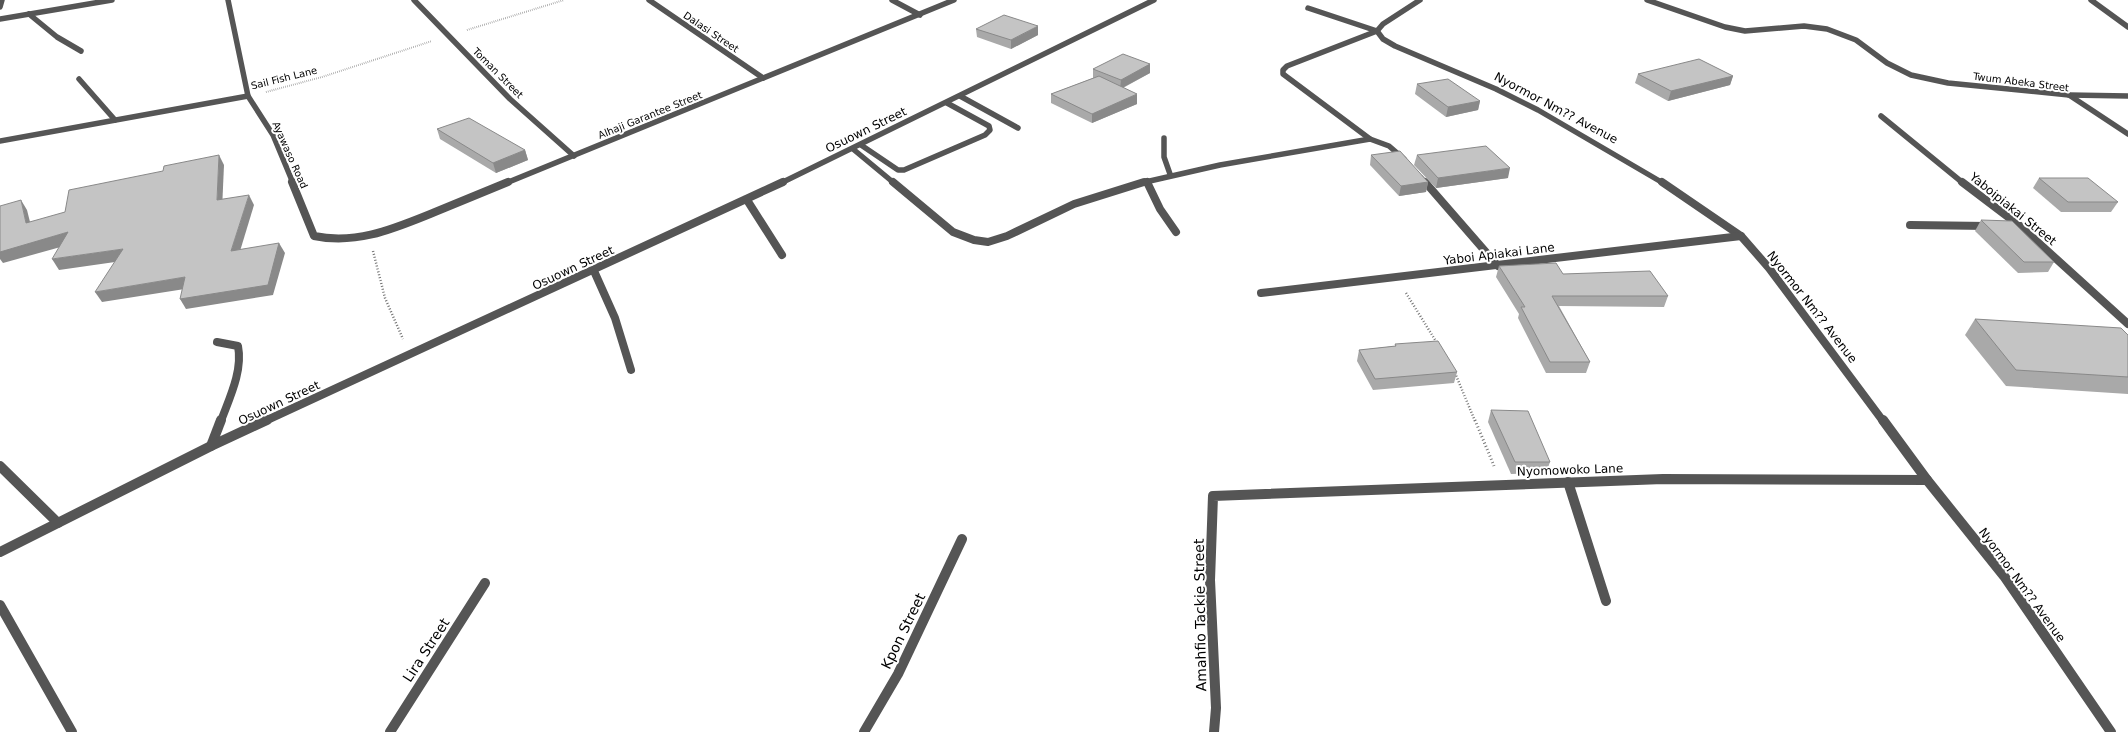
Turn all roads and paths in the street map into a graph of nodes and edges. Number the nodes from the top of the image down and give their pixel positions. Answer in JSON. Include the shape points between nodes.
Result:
{"nodes":[{"id":1,"x":2,"y":0,"type":"edge"},
{"id":2,"x":112,"y":0,"type":"edge"},
{"id":3,"x":228,"y":0,"type":"edge"},
{"id":4,"x":414,"y":0,"type":"edge"},
{"id":5,"x":564,"y":0,"type":"edge"},
{"id":6,"x":650,"y":0,"type":"edge"},
{"id":7,"x":892,"y":0,"type":"edge"},
{"id":8,"x":954,"y":0,"type":"edge"},
{"id":9,"x":1420,"y":0,"type":"edge"},
{"id":10,"x":1647,"y":0,"type":"edge"},
{"id":11,"x":2091,"y":0,"type":"edge"},
{"id":12,"x":1150,"y":1,"type":"edge"},
{"id":13,"x":0,"y":7,"type":"edge"},
{"id":14,"x":1308,"y":8,"type":"dead end"},
{"id":15,"x":29,"y":14,"type":"junction"},
{"id":16,"x":920,"y":15,"type":"junction"},
{"id":17,"x":0,"y":19,"type":"edge"},
{"id":18,"x":2128,"y":27,"type":"edge"},
{"id":19,"x":1377,"y":31,"type":"junction"},
{"id":20,"x":448,"y":36,"type":"junction"},
{"id":21,"x":81,"y":51,"type":"dead end"},
{"id":22,"x":763,"y":78,"type":"junction"},
{"id":23,"x":79,"y":79,"type":"dead end"},
{"id":24,"x":2069,"y":95,"type":"junction"},
{"id":25,"x":248,"y":96,"type":"junction"},
{"id":26,"x":960,"y":96,"type":"junction"},
{"id":27,"x":2128,"y":96,"type":"edge"},
{"id":28,"x":947,"y":103,"type":"junction"},
{"id":29,"x":1881,"y":116,"type":"dead end"},
{"id":30,"x":115,"y":120,"type":"junction"},
{"id":31,"x":1018,"y":128,"type":"dead end"},
{"id":32,"x":2128,"y":134,"type":"edge"},
{"id":33,"x":1164,"y":138,"type":"dead end"},
{"id":34,"x":1370,"y":139,"type":"junction"},
{"id":35,"x":0,"y":141,"type":"edge"},
{"id":36,"x":861,"y":145,"type":"junction"},
{"id":37,"x":853,"y":149,"type":"junction"},
{"id":38,"x":574,"y":156,"type":"junction"},
{"id":39,"x":1407,"y":162,"type":"edge"},
{"id":40,"x":1170,"y":174,"type":"junction"},
{"id":41,"x":1417,"y":174,"type":"edge"},
{"id":42,"x":1146,"y":181,"type":"junction"},
{"id":43,"x":747,"y":200,"type":"junction"},
{"id":44,"x":1910,"y":225,"type":"dead end"},
{"id":45,"x":1997,"y":226,"type":"edge"},
{"id":46,"x":2005,"y":226,"type":"edge"},
{"id":47,"x":2020,"y":226,"type":"junction"},
{"id":48,"x":1176,"y":232,"type":"dead end"},
{"id":49,"x":1741,"y":236,"type":"junction"},
{"id":50,"x":370,"y":237,"type":"junction"},
{"id":51,"x":351,"y":240,"type":"joint"},
{"id":52,"x":782,"y":255,"type":"dead end"},
{"id":53,"x":1498,"y":266,"type":"junction"},
{"id":54,"x":594,"y":271,"type":"junction"},
{"id":55,"x":1396,"y":277,"type":"junction"},
{"id":56,"x":1261,"y":293,"type":"dead end"},
{"id":57,"x":2128,"y":324,"type":"edge"},
{"id":58,"x":217,"y":342,"type":"dead end"},
{"id":59,"x":1440,"y":347,"type":"edge"},
{"id":60,"x":410,"y":354,"type":"junction"},
{"id":61,"x":1452,"y":366,"type":"edge"},
{"id":62,"x":631,"y":370,"type":"dead end"},
{"id":63,"x":211,"y":446,"type":"junction"},
{"id":64,"x":0,"y":466,"type":"edge"},
{"id":65,"x":1927,"y":480,"type":"junction"},
{"id":66,"x":1568,"y":482,"type":"junction"},
{"id":67,"x":1501,"y":484,"type":"junction"},
{"id":68,"x":1213,"y":496,"type":"joint"},
{"id":69,"x":58,"y":523,"type":"junction"},
{"id":70,"x":962,"y":539,"type":"dead end"},
{"id":71,"x":0,"y":552,"type":"edge"},
{"id":72,"x":485,"y":583,"type":"dead end"},
{"id":73,"x":1606,"y":601,"type":"dead end"},
{"id":74,"x":0,"y":605,"type":"edge"},
{"id":75,"x":72,"y":732,"type":"edge"},
{"id":76,"x":390,"y":732,"type":"edge"},
{"id":77,"x":864,"y":732,"type":"edge"},
{"id":78,"x":1214,"y":732,"type":"edge"},
{"id":79,"x":2111,"y":732,"type":"edge"}],
"edges":[{"from":1,"to":13,"type":"street"},
{"from":2,"to":15,"type":"street"},
{"from":3,"to":25,"type":"street","name":"Ayawaso Road"},
{"from":4,"to":20,"type":"street","name":"Toman Street"},
{"from":5,"to":20,"type":"path","name":"Sail Fish Lane"},
{"from":6,"to":22,"type":"street","name":"Dalasi Street"},
{"from":7,"to":16,"type":"street"},
{"from":8,"to":16,"type":"street","name":"Alhaji Garantee Street"},
{"from":9,"to":19,"type":"street"},
{"from":10,"to":24,"type":"street","name":"Twum Abeka Street","via":[[1725,27],[1745,31],[1804,26],[1826,29],[1856,40],[1887,63],[1911,75],[1948,82]]},
{"from":11,"to":18,"type":"street"},
{"from":12,"to":26,"type":"street","name":"Osuown Street"},
{"from":14,"to":19,"type":"street"},
{"from":15,"to":17,"type":"street"},
{"from":15,"to":21,"type":"street","via":[[57,37]]},
{"from":16,"to":22,"type":"street","name":"Alhaji Garantee Street"},
{"from":19,"to":34,"type":"street","via":[[1287,66],[1283,70],[1283,74]]},
{"from":19,"to":49,"type":"street","name":"Nyormor Nm?? Avenue","via":[[1383,39],[1395,46],[1496,89],[1588,137],[1650,174]]},
{"from":20,"to":25,"type":"path","name":"Sail Fish Lane","via":[[322,77]]},
{"from":20,"to":38,"type":"street","name":"Toman Street","via":[[510,99]]},
{"from":22,"to":38,"type":"street","name":"Alhaji Garantee Street"},
{"from":23,"to":30,"type":"street"},
{"from":24,"to":27,"type":"street"},
{"from":24,"to":32,"type":"street","name":"Twum Abeka Street"},
{"from":25,"to":30,"type":"street","name":"Sail Fish Lane"},
{"from":25,"to":51,"type":"street","name":"Ayawaso Road","via":[[273,135],[314,236],[330,240]]},
{"from":26,"to":28,"type":"street","name":"Osuown Street"},
{"from":26,"to":31,"type":"street"},
{"from":28,"to":36,"type":"street","name":"Osuown Street"},
{"from":28,"to":36,"type":"street","via":[[989,126],[990,130],[985,135],[904,170],[898,170]]},
{"from":29,"to":47,"type":"street","name":"Yaboipiakai Street","via":[[1936,163]]},
{"from":30,"to":35,"type":"street","name":"Sail Fish Lane"},
{"from":33,"to":40,"type":"street","via":[[1164,157]]},
{"from":34,"to":39,"type":"street","via":[[1391,145]]},
{"from":34,"to":40,"type":"street"},
{"from":36,"to":37,"type":"street","name":"Osuown Street"},
{"from":37,"to":42,"type":"street","via":[[953,232],[972,240],[989,242],[1073,204]]},
{"from":37,"to":43,"type":"street","name":"Osuown Street"},
{"from":38,"to":50,"type":"street","name":"Alhaji Garantee Street"},
{"from":40,"to":42,"type":"street"},
{"from":41,"to":53,"type":"street"},
{"from":42,"to":48,"type":"street","via":[[1160,209]]},
{"from":43,"to":52,"type":"street"},
{"from":43,"to":54,"type":"street","name":"Osuown Street"},
{"from":44,"to":45,"type":"street"},
{"from":46,"to":47,"type":"street"},
{"from":47,"to":57,"type":"street","name":"Yaboipiakai Street"},
{"from":49,"to":53,"type":"street","name":"Yaboi Apiakai Lane"},
{"from":49,"to":65,"type":"street","name":"Nyormor Nm?? Avenue","via":[[1803,311]]},
{"from":50,"to":51,"type":"street","name":"Alhaji Garantee Street"},
{"from":50,"to":60,"type":"path","via":[[385,298]]},
{"from":53,"to":55,"type":"street","name":"Yaboi Apiakai Lane"},
{"from":54,"to":60,"type":"street","name":"Osuown Street"},
{"from":54,"to":62,"type":"street","via":[[614,318]]},
{"from":55,"to":56,"type":"street","name":"Yaboi Apiakai Lane"},
{"from":55,"to":59,"type":"path"},
{"from":58,"to":63,"type":"street","via":[[238,346],[241,351],[238,370]]},
{"from":60,"to":63,"type":"street","name":"Osuown Street"},
{"from":61,"to":67,"type":"path"},
{"from":63,"to":69,"type":"street","name":"Osuown Street"},
{"from":64,"to":69,"type":"street"},
{"from":65,"to":66,"type":"street","name":"Nyomowoko Lane","via":[[1765,478]]},
{"from":65,"to":79,"type":"street","name":"Nyormor Nm?? Avenue","via":[[2004,576]]},
{"from":66,"to":67,"type":"street","name":"Nyomowoko Lane"},
{"from":66,"to":73,"type":"street"},
{"from":67,"to":68,"type":"street","name":"Nyomowoko Lane"},
{"from":68,"to":78,"type":"street","name":"Amahfio Tackie Street","via":[[1210,580],[1216,708]]},
{"from":69,"to":71,"type":"street","name":"Osuown Street"},
{"from":70,"to":77,"type":"street","name":"Kpon Street","via":[[898,674]]},
{"from":72,"to":76,"type":"street","name":"Lira Street"},
{"from":74,"to":75,"type":"street"}]}
